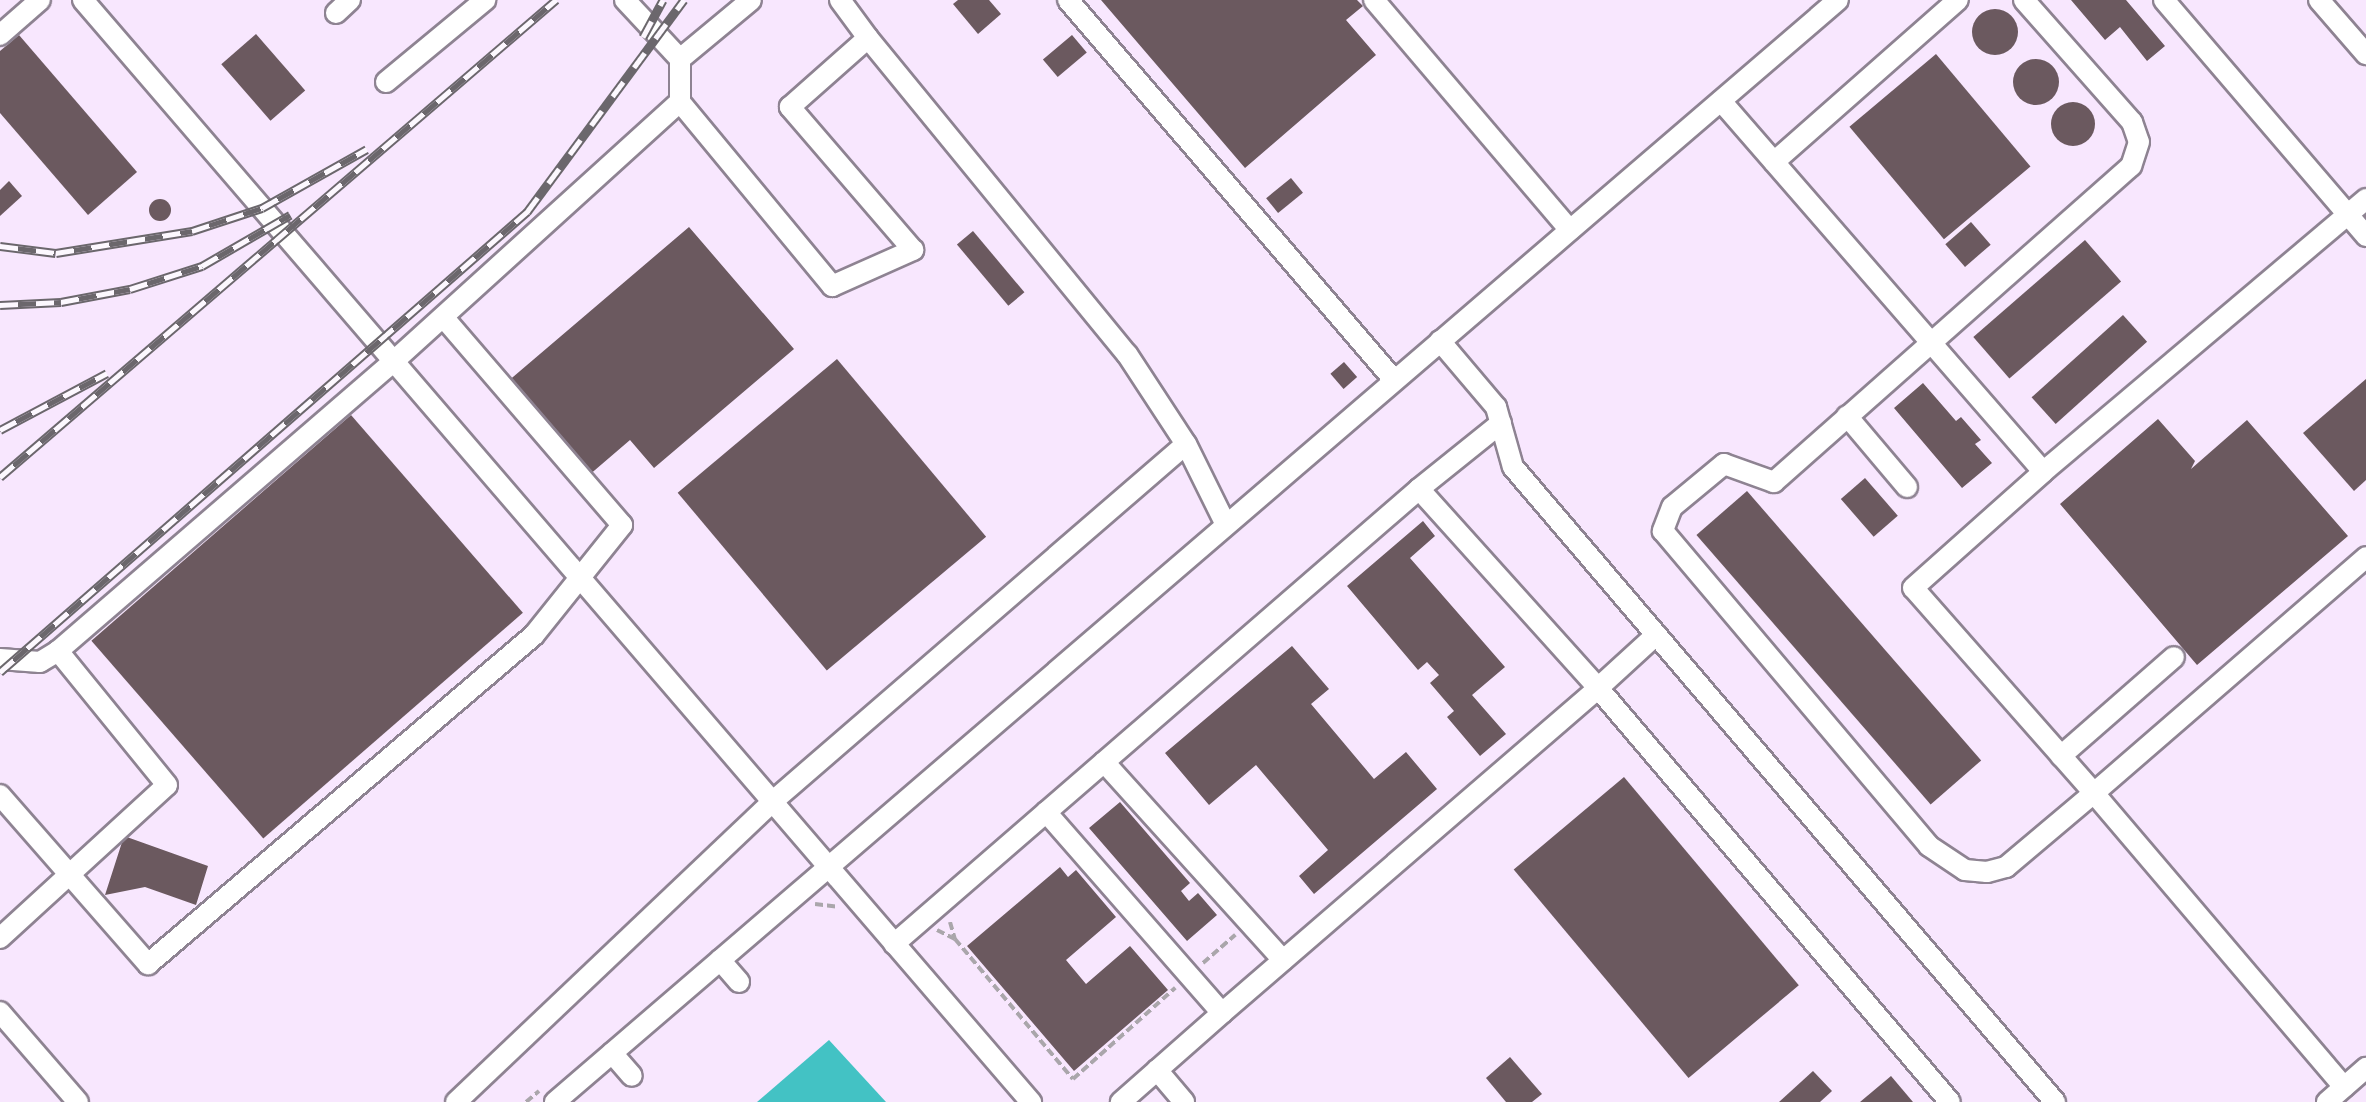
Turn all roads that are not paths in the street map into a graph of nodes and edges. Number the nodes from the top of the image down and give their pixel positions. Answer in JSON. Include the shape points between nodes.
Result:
{"nodes":[{"id":1,"x":40,"y":0,"type":"edge"},
{"id":2,"x":83,"y":0,"type":"edge"},
{"id":3,"x":485,"y":0,"type":"edge"},
{"id":4,"x":625,"y":0,"type":"edge"},
{"id":5,"x":751,"y":0,"type":"edge"},
{"id":6,"x":840,"y":0,"type":"edge"},
{"id":7,"x":1068,"y":0,"type":"edge"},
{"id":8,"x":1374,"y":0,"type":"edge"},
{"id":9,"x":1838,"y":0,"type":"edge"},
{"id":10,"x":1958,"y":0,"type":"edge"},
{"id":11,"x":2024,"y":0,"type":"edge"},
{"id":12,"x":2164,"y":0,"type":"edge"},
{"id":13,"x":2319,"y":0,"type":"edge"},
{"id":14,"x":0,"y":35,"type":"edge"},
{"id":15,"x":868,"y":38,"type":"junction"},
{"id":16,"x":2366,"y":54,"type":"edge"},
{"id":17,"x":680,"y":59,"type":"junction"},
{"id":18,"x":386,"y":82,"type":"dead end"},
{"id":19,"x":1721,"y":101,"type":"junction"},
{"id":20,"x":680,"y":102,"type":"junction"},
{"id":21,"x":1774,"y":162,"type":"junction"},
{"id":22,"x":2366,"y":199,"type":"edge"},
{"id":23,"x":2348,"y":214,"type":"junction"},
{"id":24,"x":1570,"y":230,"type":"junction"},
{"id":25,"x":2366,"y":236,"type":"edge"},
{"id":26,"x":443,"y":317,"type":"junction"},
{"id":27,"x":1440,"y":341,"type":"junction"},
{"id":28,"x":1930,"y":342,"type":"junction"},
{"id":29,"x":394,"y":361,"type":"junction"},
{"id":30,"x":1394,"y":380,"type":"junction"},
{"id":31,"x":1847,"y":416,"type":"junction"},
{"id":32,"x":1501,"y":423,"type":"junction"},
{"id":33,"x":1186,"y":444,"type":"junction"},
{"id":34,"x":2043,"y":472,"type":"junction"},
{"id":35,"x":1907,"y":487,"type":"dead end"},
{"id":36,"x":1419,"y":489,"type":"junction"},
{"id":37,"x":1226,"y":525,"type":"junction"},
{"id":38,"x":2366,"y":557,"type":"edge"},
{"id":39,"x":579,"y":577,"type":"junction"},
{"id":40,"x":1656,"y":635,"type":"junction"},
{"id":41,"x":58,"y":651,"type":"junction"},
{"id":42,"x":2174,"y":657,"type":"dead end"},
{"id":43,"x":0,"y":659,"type":"edge"},
{"id":44,"x":1598,"y":688,"type":"junction"},
{"id":45,"x":2061,"y":756,"type":"junction"},
{"id":46,"x":1104,"y":762,"type":"junction"},
{"id":47,"x":2094,"y":793,"type":"junction"},
{"id":48,"x":0,"y":795,"type":"edge"},
{"id":49,"x":772,"y":802,"type":"junction"},
{"id":50,"x":1046,"y":812,"type":"junction"},
{"id":51,"x":828,"y":868,"type":"junction"},
{"id":52,"x":68,"y":875,"type":"junction"},
{"id":53,"x":0,"y":938,"type":"edge"},
{"id":54,"x":894,"y":944,"type":"junction"},
{"id":55,"x":720,"y":960,"type":"junction"},
{"id":56,"x":1283,"y":960,"type":"junction"},
{"id":57,"x":739,"y":982,"type":"dead end"},
{"id":58,"x":0,"y":1012,"type":"edge"},
{"id":59,"x":1222,"y":1013,"type":"junction"},
{"id":60,"x":612,"y":1053,"type":"junction"},
{"id":61,"x":2366,"y":1068,"type":"edge"},
{"id":62,"x":1157,"y":1070,"type":"junction"},
{"id":63,"x":632,"y":1076,"type":"dead end"},
{"id":64,"x":2344,"y":1087,"type":"junction"},
{"id":65,"x":78,"y":1102,"type":"edge"},
{"id":66,"x":456,"y":1102,"type":"edge"},
{"id":67,"x":555,"y":1102,"type":"edge"},
{"id":68,"x":1031,"y":1102,"type":"edge"},
{"id":69,"x":1121,"y":1102,"type":"edge"},
{"id":70,"x":1184,"y":1102,"type":"edge"},
{"id":71,"x":1950,"y":1102,"type":"edge"},
{"id":72,"x":2055,"y":1102,"type":"edge"},
{"id":73,"x":2327,"y":1102,"type":"edge"}],
"edges":[{"from":1,"to":14,"type":"lane"},
{"from":2,"to":29,"type":"lane"},
{"from":3,"to":18,"type":"lane"},
{"from":4,"to":17,"type":"lane"},
{"from":5,"to":17,"type":"lane"},
{"from":6,"to":15,"type":"lane"},
{"from":7,"to":30,"type":"lane"},
{"from":8,"to":24,"type":"lane"},
{"from":9,"to":19,"type":"lane"},
{"from":10,"to":21,"type":"lane"},
{"from":11,"to":28,"type":"lane","via":[[2132,122],[2137,155]]},
{"from":12,"to":23,"type":"lane"},
{"from":13,"to":16,"type":"lane"},
{"from":15,"to":20,"type":"lane","via":[[790,107],[913,250],[832,286]]},
{"from":15,"to":33,"type":"lane","via":[[1127,354]]},
{"from":17,"to":20,"type":"lane"},
{"from":19,"to":21,"type":"lane"},
{"from":19,"to":24,"type":"lane"},
{"from":20,"to":26,"type":"lane"},
{"from":21,"to":28,"type":"lane"},
{"from":22,"to":23,"type":"lane"},
{"from":23,"to":25,"type":"lane"},
{"from":23,"to":34,"type":"lane"},
{"from":24,"to":27,"type":"lane"},
{"from":26,"to":29,"type":"lane"},
{"from":26,"to":39,"type":"lane","via":[[622,525]]},
{"from":27,"to":30,"type":"lane"},
{"from":27,"to":32,"type":"lane","via":[[1496,407]]},
{"from":28,"to":31,"type":"lane"},
{"from":28,"to":34,"type":"lane"},
{"from":29,"to":39,"type":"lane"},
{"from":29,"to":41,"type":"lane"},
{"from":30,"to":37,"type":"lane"},
{"from":31,"to":35,"type":"lane"},
{"from":31,"to":47,"type":"lane","via":[[1774,482],[1724,464],[1672,507],[1665,521],[1666,540],[1944,859],[1987,872],[2006,867]]},
{"from":32,"to":36,"type":"lane"},
{"from":32,"to":40,"type":"lane","via":[[1513,467]]},
{"from":33,"to":37,"type":"lane"},
{"from":33,"to":49,"type":"lane"},
{"from":34,"to":45,"type":"lane","via":[[1913,588]]},
{"from":36,"to":44,"type":"lane"},
{"from":36,"to":46,"type":"lane"},
{"from":37,"to":51,"type":"lane"},
{"from":38,"to":47,"type":"lane"},
{"from":39,"to":49,"type":"lane"},
{"from":39,"to":52,"type":"lane","via":[[534,635],[148,964]]},
{"from":40,"to":44,"type":"lane"},
{"from":40,"to":72,"type":"lane"},
{"from":41,"to":43,"type":"lane","via":[[40,662]]},
{"from":41,"to":52,"type":"lane","via":[[167,785]]},
{"from":42,"to":45,"type":"lane"},
{"from":44,"to":56,"type":"lane"},
{"from":44,"to":71,"type":"lane"},
{"from":45,"to":47,"type":"lane"},
{"from":46,"to":50,"type":"lane"},
{"from":46,"to":56,"type":"lane"},
{"from":47,"to":64,"type":"lane"},
{"from":48,"to":52,"type":"lane"},
{"from":49,"to":51,"type":"lane"},
{"from":49,"to":66,"type":"lane"},
{"from":50,"to":54,"type":"lane"},
{"from":50,"to":59,"type":"lane"},
{"from":51,"to":54,"type":"lane"},
{"from":51,"to":55,"type":"lane"},
{"from":52,"to":53,"type":"lane"},
{"from":54,"to":68,"type":"lane"},
{"from":55,"to":57,"type":"lane"},
{"from":55,"to":60,"type":"lane"},
{"from":56,"to":59,"type":"lane"},
{"from":58,"to":65,"type":"lane"},
{"from":59,"to":62,"type":"lane"},
{"from":60,"to":63,"type":"lane"},
{"from":60,"to":67,"type":"lane"},
{"from":61,"to":64,"type":"lane"},
{"from":62,"to":69,"type":"lane"},
{"from":62,"to":70,"type":"lane"},
{"from":64,"to":73,"type":"lane"}]}
